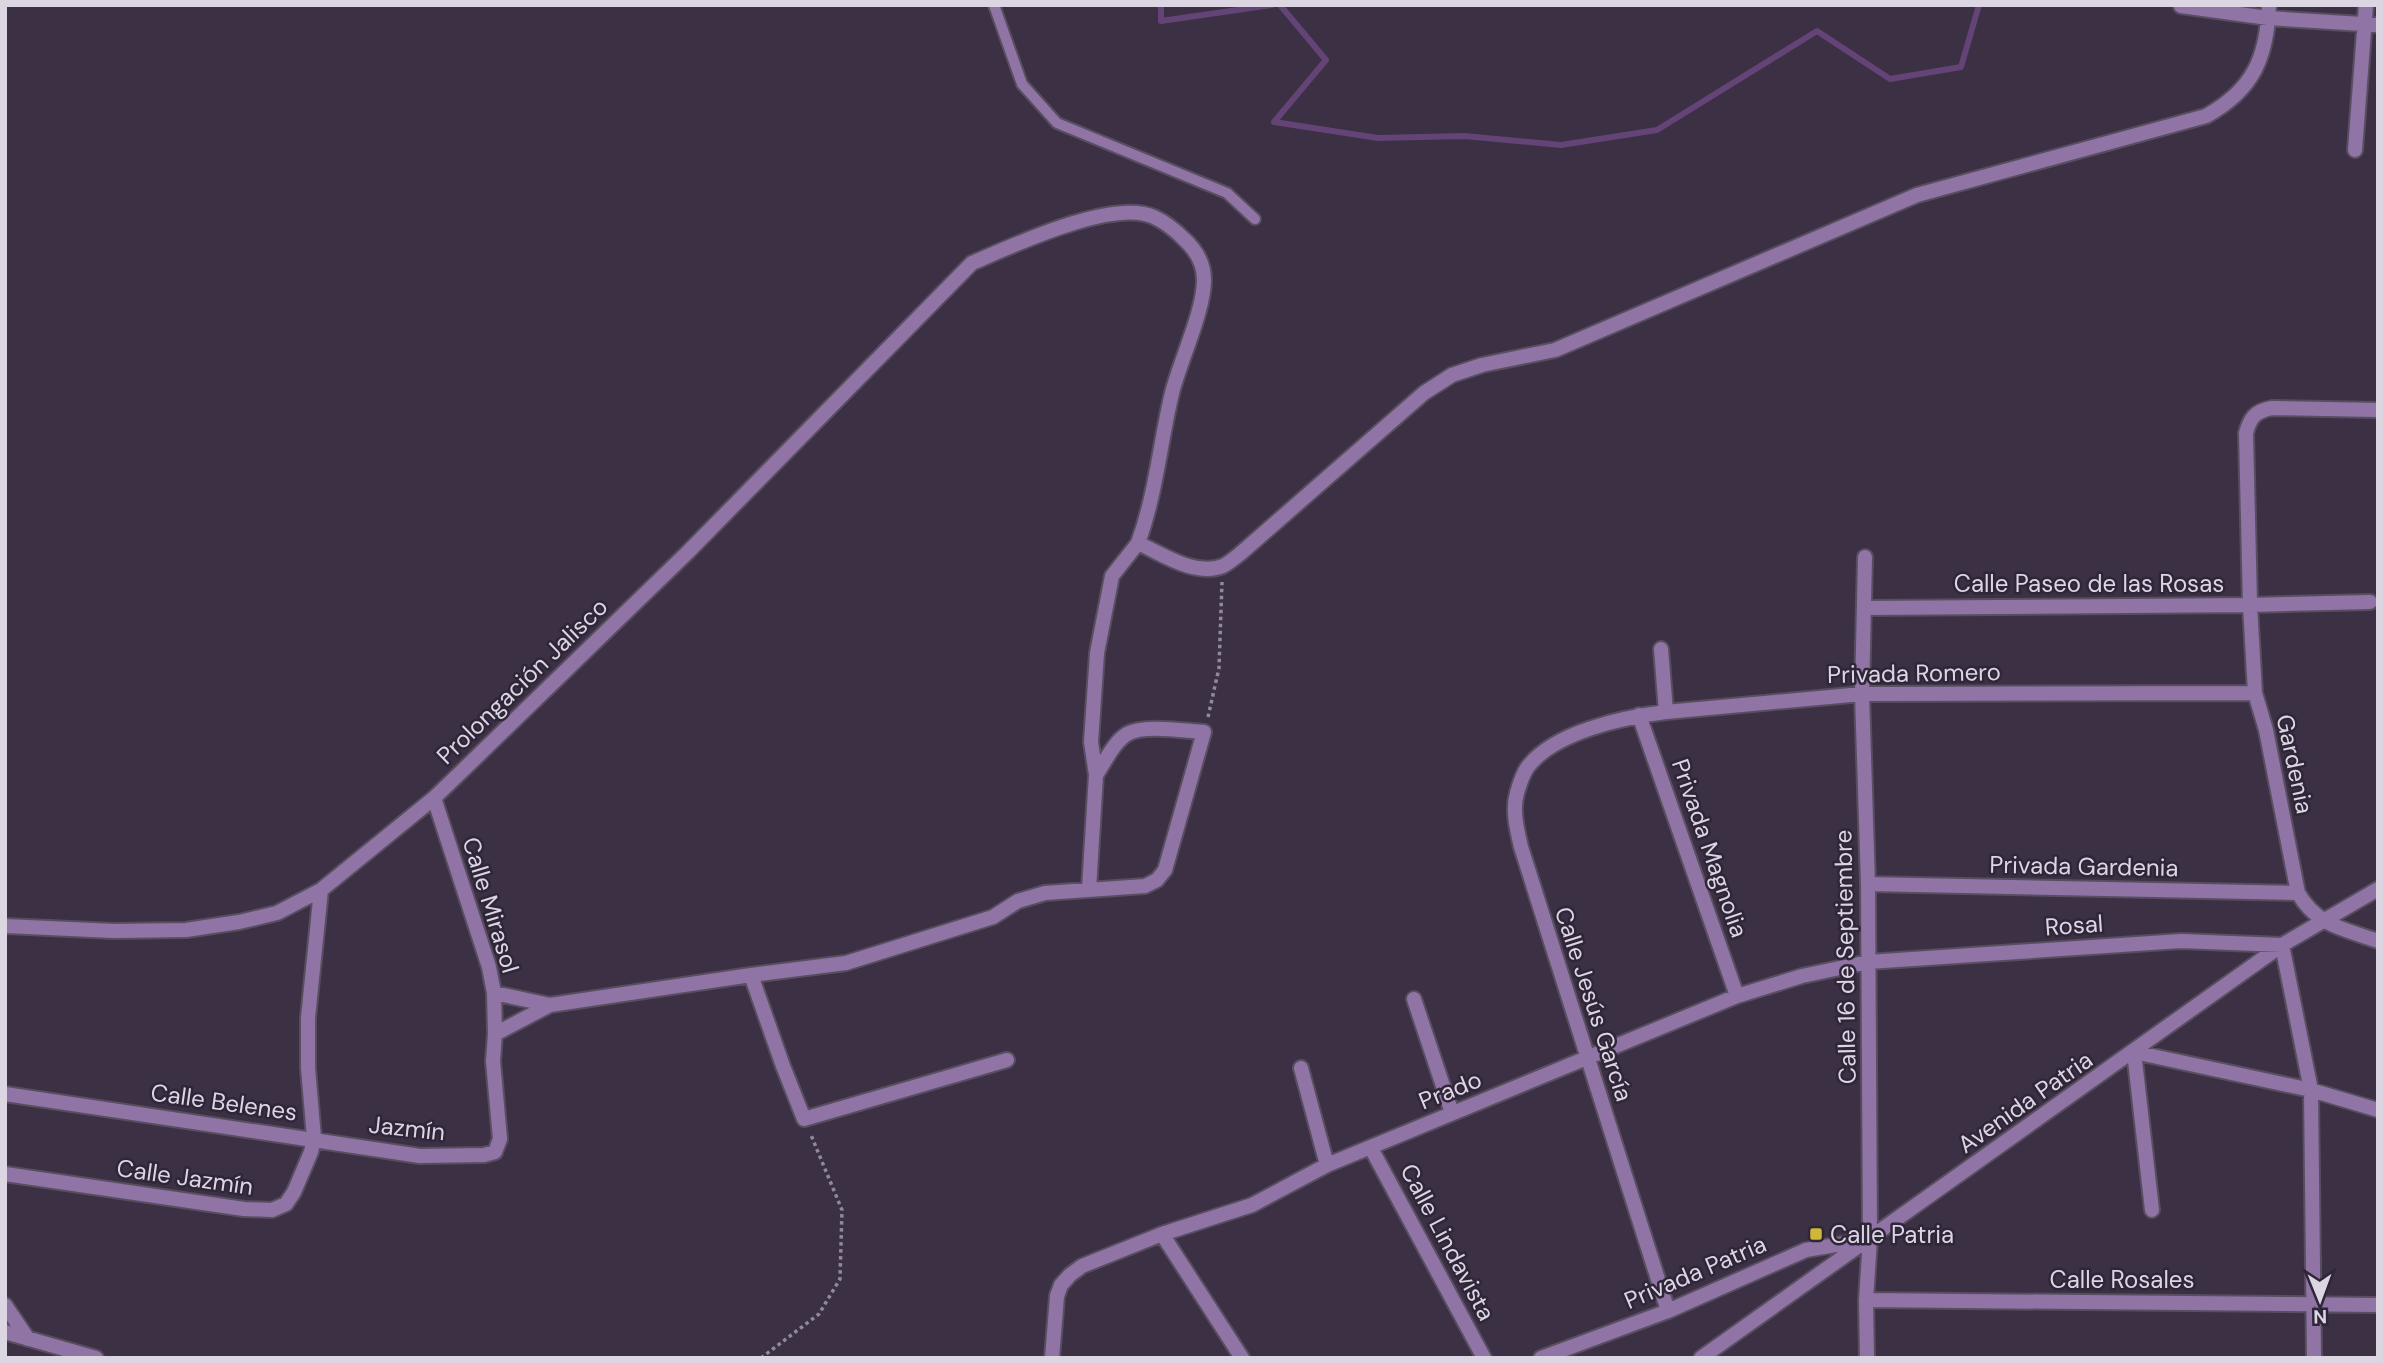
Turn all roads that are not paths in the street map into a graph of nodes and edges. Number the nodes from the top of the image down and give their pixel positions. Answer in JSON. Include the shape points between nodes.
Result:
{"nodes":[{"id":1,"x":994,"y":5,"type":"edge"},
{"id":2,"x":2366,"y":5,"type":"edge"},
{"id":3,"x":2181,"y":6,"type":"edge"},
{"id":4,"x":2269,"y":11,"type":"edge"},
{"id":5,"x":2372,"y":24,"type":"edge"},
{"id":6,"x":2355,"y":150,"type":"dead end"},
{"id":7,"x":1255,"y":219,"type":"dead end"},
{"id":8,"x":2378,"y":410,"type":"edge"},
{"id":9,"x":1138,"y":543,"type":"junction"},
{"id":10,"x":1865,"y":556,"type":"dead end"},
{"id":11,"x":2370,"y":602,"type":"dead end"},
{"id":12,"x":2250,"y":605,"type":"junction"},
{"id":13,"x":1864,"y":608,"type":"junction"},
{"id":14,"x":1661,"y":649,"type":"dead end"},
{"id":15,"x":2255,"y":693,"type":"junction"},
{"id":16,"x":1862,"y":694,"type":"junction"},
{"id":17,"x":1666,"y":712,"type":"junction"},
{"id":18,"x":1639,"y":715,"type":"junction"},
{"id":19,"x":1578,"y":733,"type":"joint"},
{"id":20,"x":1096,"y":775,"type":"junction"},
{"id":21,"x":434,"y":798,"type":"junction"},
{"id":22,"x":1868,"y":884,"type":"junction"},
{"id":23,"x":1089,"y":889,"type":"junction"},
{"id":24,"x":2378,"y":889,"type":"edge"},
{"id":25,"x":321,"y":890,"type":"junction"},
{"id":26,"x":2298,"y":893,"type":"junction"},
{"id":27,"x":2323,"y":921,"type":"junction"},
{"id":28,"x":5,"y":926,"type":"edge"},
{"id":29,"x":2378,"y":940,"type":"edge"},
{"id":30,"x":2282,"y":945,"type":"junction"},
{"id":31,"x":1868,"y":962,"type":"junction"},
{"id":32,"x":751,"y":975,"type":"junction"},
{"id":33,"x":494,"y":993,"type":"junction"},
{"id":34,"x":1737,"y":996,"type":"junction"},
{"id":35,"x":1414,"y":999,"type":"dead end"},
{"id":36,"x":550,"y":1005,"type":"junction"},
{"id":37,"x":495,"y":1034,"type":"junction"},
{"id":38,"x":2134,"y":1052,"type":"junction"},
{"id":39,"x":1007,"y":1060,"type":"dead end"},
{"id":40,"x":1587,"y":1060,"type":"junction"},
{"id":41,"x":1301,"y":1068,"type":"dead end"},
{"id":42,"x":2311,"y":1090,"type":"junction"},
{"id":43,"x":5,"y":1094,"type":"edge"},
{"id":44,"x":2378,"y":1110,"type":"edge"},
{"id":45,"x":1452,"y":1113,"type":"junction"},
{"id":46,"x":314,"y":1138,"type":"junction"},
{"id":47,"x":1371,"y":1148,"type":"junction"},
{"id":48,"x":495,"y":1152,"type":"joint"},
{"id":49,"x":1328,"y":1165,"type":"junction"},
{"id":50,"x":5,"y":1174,"type":"edge"},
{"id":51,"x":2152,"y":1210,"type":"dead end"},
{"id":52,"x":1162,"y":1234,"type":"junction"},
{"id":53,"x":1870,"y":1239,"type":"junction"},
{"id":54,"x":1866,"y":1300,"type":"junction"},
{"id":55,"x":2313,"y":1303,"type":"junction"},
{"id":56,"x":5,"y":1305,"type":"edge"},
{"id":57,"x":2378,"y":1306,"type":"edge"},
{"id":58,"x":1668,"y":1311,"type":"junction"},
{"id":59,"x":5,"y":1332,"type":"edge"},
{"id":60,"x":28,"y":1339,"type":"junction"},
{"id":61,"x":96,"y":1358,"type":"edge"},
{"id":62,"x":1052,"y":1358,"type":"edge"},
{"id":63,"x":1242,"y":1358,"type":"edge"},
{"id":64,"x":1484,"y":1358,"type":"edge"},
{"id":65,"x":1541,"y":1358,"type":"edge"},
{"id":66,"x":1701,"y":1358,"type":"edge"},
{"id":67,"x":1867,"y":1358,"type":"edge"},
{"id":68,"x":2314,"y":1358,"type":"edge"}],
"edges":[{"from":1,"to":7,"type":"lane","via":[[1022,84],[1057,123],[1227,193]]},
{"from":2,"to":5,"type":"street"},
{"from":3,"to":4,"type":"street"},
{"from":4,"to":5,"type":"street"},
{"from":4,"to":9,"type":"street","via":[[2262,57],[2229,104],[2206,116],[1917,195],[1555,349],[1452,375],[1424,393],[1222,566],[1180,563]]},
{"from":5,"to":6,"type":"street"},
{"from":8,"to":12,"type":"street","name":"Calle Paseo de las Rosas","via":[[2272,408],[2253,416],[2246,433]]},
{"from":9,"to":20,"type":"street","via":[[1112,576],[1097,653],[1091,741]]},
{"from":9,"to":21,"type":"street","name":"Prolongación Jalisco","via":[[1148,518],[1172,392],[1205,279],[1198,252],[1178,233],[1153,216],[1126,212],[1033,236],[972,263],[688,552]]},
{"from":10,"to":13,"type":"street","name":"Calle 16 de Septiembre"},
{"from":11,"to":12,"type":"street"},
{"from":12,"to":13,"type":"street","name":"Calle Paseo de las Rosas"},
{"from":12,"to":15,"type":"street","name":"Gardenia"},
{"from":13,"to":16,"type":"street","name":"Calle 16 de Septiembre"},
{"from":14,"to":17,"type":"street"},
{"from":15,"to":16,"type":"street","name":"Privada Romero"},
{"from":15,"to":26,"type":"street","name":"Gardenia"},
{"from":16,"to":17,"type":"street","name":"Privada Romero"},
{"from":16,"to":22,"type":"street","name":"Calle 16 de Septiembre"},
{"from":17,"to":18,"type":"street","name":"Privada Romero"},
{"from":18,"to":19,"type":"street","name":"Privada Romero"},
{"from":18,"to":34,"type":"street","name":"Privada Magnolia"},
{"from":19,"to":40,"type":"street","name":"Calle Jesús García","via":[[1547,748],[1527,769],[1516,795],[1515,820]]},
{"from":20,"to":23,"type":"street"},
{"from":20,"to":23,"type":"street","via":[[1127,734],[1146,729],[1205,732],[1165,870],[1145,886]]},
{"from":21,"to":25,"type":"street","name":"Prolongación Jalisco"},
{"from":21,"to":33,"type":"street","name":"Calle Mirasol"},
{"from":22,"to":26,"type":"street","name":"Privada Gardenia"},
{"from":22,"to":31,"type":"street","name":"Calle 16 de Septiembre"},
{"from":23,"to":32,"type":"street","via":[[1018,901],[992,916],[846,963]]},
{"from":24,"to":27,"type":"street","name":"Avenida Patria"},
{"from":25,"to":28,"type":"street","name":"Prolongación Jalisco","via":[[277,913],[187,930],[114,932]]},
{"from":25,"to":46,"type":"street","name":"Calle Belenes","via":[[307,1018]]},
{"from":26,"to":27,"type":"street","name":"Gardenia","via":[[2308,910]]},
{"from":27,"to":29,"type":"street"},
{"from":27,"to":30,"type":"street","name":"Avenida Patria"},
{"from":30,"to":31,"type":"street","name":"Rosal","via":[[2181,941]]},
{"from":30,"to":38,"type":"street","name":"Avenida Patria"},
{"from":30,"to":42,"type":"street"},
{"from":31,"to":34,"type":"street","name":"Prado"},
{"from":31,"to":53,"type":"street","name":"Calle 16 de Septiembre"},
{"from":32,"to":36,"type":"street"},
{"from":32,"to":39,"type":"street","via":[[804,1119]]},
{"from":33,"to":36,"type":"street"},
{"from":33,"to":37,"type":"street","name":"Calle Mirasol"},
{"from":34,"to":40,"type":"street","name":"Prado"},
{"from":35,"to":45,"type":"street"},
{"from":36,"to":37,"type":"street"},
{"from":37,"to":48,"type":"street","name":"Calle Mirasol","via":[[500,1139]]},
{"from":38,"to":42,"type":"street"},
{"from":38,"to":51,"type":"street"},
{"from":38,"to":53,"type":"street","name":"Avenida Patria"},
{"from":40,"to":45,"type":"street","name":"Prado"},
{"from":40,"to":58,"type":"street","name":"Calle Jesús García"},
{"from":41,"to":49,"type":"street"},
{"from":42,"to":44,"type":"street"},
{"from":42,"to":55,"type":"street"},
{"from":43,"to":46,"type":"street","name":"Calle Belenes"},
{"from":45,"to":47,"type":"street","name":"Prado"},
{"from":46,"to":48,"type":"street","name":"Jazmín","via":[[420,1156]]},
{"from":46,"to":50,"type":"street","name":"Calle Jazmín","via":[[295,1192],[286,1204],[272,1210]]},
{"from":47,"to":49,"type":"street","name":"Prado"},
{"from":47,"to":64,"type":"street","name":"Calle Lindavista"},
{"from":49,"to":52,"type":"street","name":"Prado","via":[[1252,1205]]},
{"from":52,"to":62,"type":"street","name":"Prado","via":[[1082,1266],[1061,1285]]},
{"from":52,"to":63,"type":"street"},
{"from":53,"to":54,"type":"street","name":"Calle 16 de Septiembre"},
{"from":53,"to":58,"type":"street","name":"Privada Patria","via":[[1806,1250]]},
{"from":53,"to":66,"type":"street","name":"Avenida Patria"},
{"from":54,"to":55,"type":"street","name":"Calle Rosales"},
{"from":54,"to":67,"type":"street","name":"Calle 16 de Septiembre"},
{"from":55,"to":57,"type":"street","name":"Calle Rosales"},
{"from":55,"to":68,"type":"street"},
{"from":56,"to":60,"type":"street"},
{"from":58,"to":65,"type":"street","name":"Privada Patria"},
{"from":59,"to":60,"type":"street"},
{"from":60,"to":61,"type":"street"}]}
